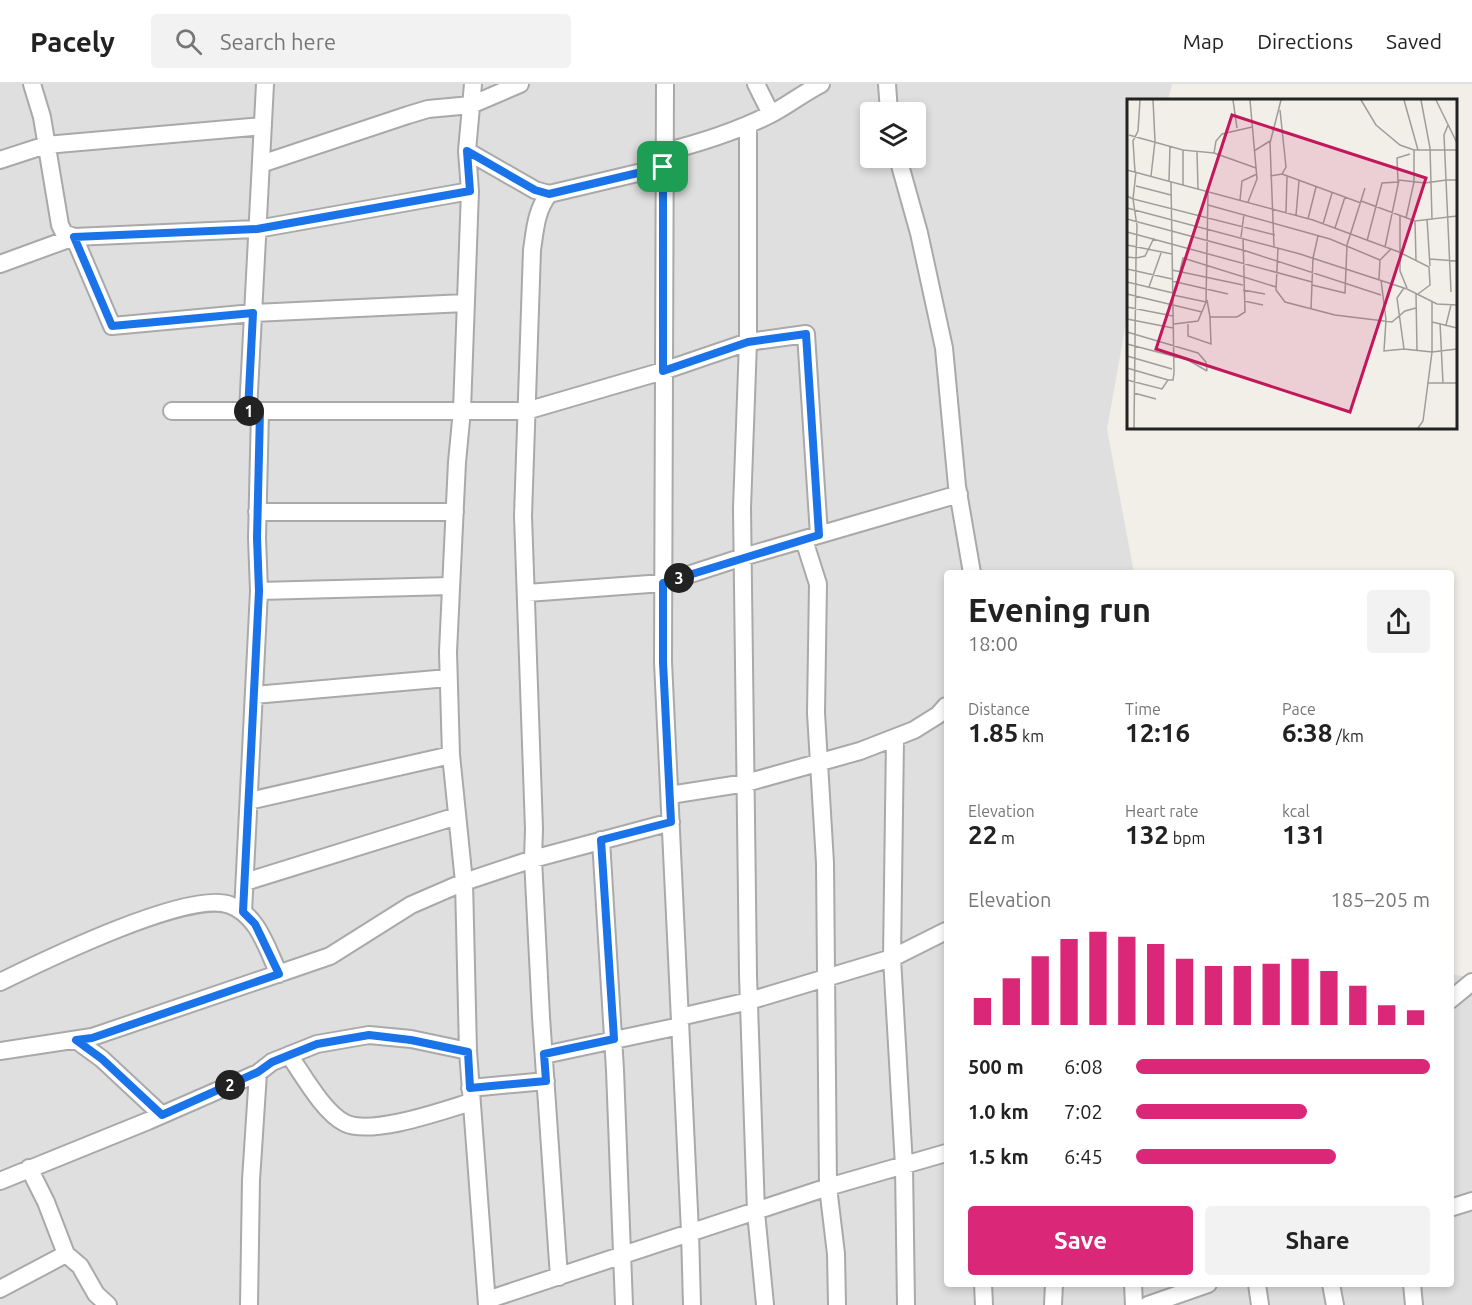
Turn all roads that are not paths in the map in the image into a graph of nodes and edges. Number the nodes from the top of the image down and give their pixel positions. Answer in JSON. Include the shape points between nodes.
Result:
{"nodes":[{"id":1,"x":32,"y":84,"type":"edge"},
{"id":2,"x":265,"y":84,"type":"edge"},
{"id":3,"x":473,"y":84,"type":"edge"},
{"id":4,"x":520,"y":84,"type":"edge"},
{"id":5,"x":665,"y":84,"type":"edge"},
{"id":6,"x":756,"y":84,"type":"edge"},
{"id":7,"x":821,"y":84,"type":"edge"},
{"id":8,"x":887,"y":84,"type":"edge"},
{"id":9,"x":888,"y":102,"type":"edge"},
{"id":10,"x":471,"y":105,"type":"junction"},
{"id":11,"x":771,"y":114,"type":"junction"},
{"id":12,"x":748,"y":125,"type":"junction"},
{"id":13,"x":263,"y":126,"type":"junction"},
{"id":14,"x":46,"y":145,"type":"junction"},
{"id":15,"x":467,"y":151,"type":"junction"},
{"id":16,"x":663,"y":159,"type":"junction"},
{"id":17,"x":0,"y":160,"type":"edge"},
{"id":18,"x":261,"y":164,"type":"junction"},
{"id":19,"x":901,"y":168,"type":"edge"},
{"id":20,"x":470,"y":191,"type":"junction"},
{"id":21,"x":549,"y":194,"type":"junction"},
{"id":22,"x":257,"y":229,"type":"junction"},
{"id":23,"x":74,"y":237,"type":"junction"},
{"id":24,"x":0,"y":264,"type":"edge"},
{"id":25,"x":465,"y":303,"type":"junction"},
{"id":26,"x":253,"y":313,"type":"junction"},
{"id":27,"x":748,"y":342,"type":"junction"},
{"id":28,"x":663,"y":371,"type":"junction"},
{"id":29,"x":462,"y":410,"type":"junction"},
{"id":30,"x":172,"y":411,"type":"dead end"},
{"id":31,"x":254,"y":411,"type":"junction"},
{"id":32,"x":526,"y":411,"type":"junction"},
{"id":33,"x":959,"y":494,"type":"junction"},
{"id":34,"x":258,"y":512,"type":"junction"},
{"id":35,"x":454,"y":512,"type":"junction"},
{"id":36,"x":812,"y":537,"type":"junction"},
{"id":37,"x":743,"y":557,"type":"junction"},
{"id":38,"x":972,"y":570,"type":"edge"},
{"id":39,"x":663,"y":583,"type":"junction"},
{"id":40,"x":451,"y":586,"type":"junction"},
{"id":41,"x":259,"y":591,"type":"junction"},
{"id":42,"x":527,"y":593,"type":"junction"},
{"id":43,"x":448,"y":678,"type":"junction"},
{"id":44,"x":254,"y":695,"type":"junction"},
{"id":45,"x":944,"y":708,"type":"edge"},
{"id":46,"x":895,"y":739,"type":"junction"},
{"id":47,"x":451,"y":755,"type":"junction"},
{"id":48,"x":819,"y":762,"type":"junction"},
{"id":49,"x":747,"y":783,"type":"junction"},
{"id":50,"x":670,"y":795,"type":"junction"},
{"id":51,"x":249,"y":801,"type":"junction"},
{"id":52,"x":457,"y":816,"type":"junction"},
{"id":53,"x":671,"y":822,"type":"junction"},
{"id":54,"x":601,"y":840,"type":"junction"},
{"id":55,"x":533,"y":859,"type":"junction"},
{"id":56,"x":245,"y":882,"type":"junction"},
{"id":57,"x":464,"y":882,"type":"junction"},
{"id":58,"x":243,"y":912,"type":"junction"},
{"id":59,"x":944,"y":932,"type":"edge"},
{"id":60,"x":892,"y":958,"type":"junction"},
{"id":61,"x":279,"y":974,"type":"junction"},
{"id":62,"x":826,"y":977,"type":"junction"},
{"id":63,"x":0,"y":982,"type":"edge"},
{"id":64,"x":1472,"y":982,"type":"edge"},
{"id":65,"x":1454,"y":997,"type":"edge"},
{"id":66,"x":749,"y":1001,"type":"junction"},
{"id":67,"x":680,"y":1022,"type":"junction"},
{"id":68,"x":614,"y":1039,"type":"junction"},
{"id":69,"x":76,"y":1040,"type":"junction"},
{"id":70,"x":0,"y":1051,"type":"edge"},
{"id":71,"x":468,"y":1052,"type":"junction"},
{"id":72,"x":544,"y":1054,"type":"junction"},
{"id":73,"x":289,"y":1056,"type":"junction"},
{"id":74,"x":258,"y":1072,"type":"junction"},
{"id":75,"x":546,"y":1081,"type":"junction"},
{"id":76,"x":471,"y":1095,"type":"junction"},
{"id":77,"x":162,"y":1115,"type":"junction"},
{"id":78,"x":944,"y":1154,"type":"edge"},
{"id":79,"x":904,"y":1167,"type":"junction"},
{"id":80,"x":29,"y":1168,"type":"junction"},
{"id":81,"x":0,"y":1181,"type":"edge"},
{"id":82,"x":828,"y":1188,"type":"junction"},
{"id":83,"x":1472,"y":1201,"type":"edge"},
{"id":84,"x":1454,"y":1207,"type":"edge"},
{"id":85,"x":756,"y":1212,"type":"junction"},
{"id":86,"x":690,"y":1232,"type":"junction"},
{"id":87,"x":66,"y":1254,"type":"junction"},
{"id":88,"x":621,"y":1256,"type":"junction"},
{"id":89,"x":559,"y":1276,"type":"junction"},
{"id":90,"x":982,"y":1287,"type":"edge"},
{"id":91,"x":1054,"y":1287,"type":"edge"},
{"id":92,"x":1133,"y":1287,"type":"edge"},
{"id":93,"x":1257,"y":1287,"type":"edge"},
{"id":94,"x":1332,"y":1287,"type":"edge"},
{"id":95,"x":1412,"y":1287,"type":"edge"},
{"id":96,"x":0,"y":1289,"type":"edge"},
{"id":97,"x":1192,"y":1293,"type":"edge"},
{"id":98,"x":487,"y":1303,"type":"edge"},
{"id":99,"x":108,"y":1305,"type":"edge"},
{"id":100,"x":249,"y":1305,"type":"edge"},
{"id":101,"x":624,"y":1305,"type":"edge"},
{"id":102,"x":692,"y":1305,"type":"edge"},
{"id":103,"x":765,"y":1305,"type":"edge"},
{"id":104,"x":837,"y":1305,"type":"edge"},
{"id":105,"x":906,"y":1305,"type":"edge"},
{"id":106,"x":984,"y":1305,"type":"edge"},
{"id":107,"x":1053,"y":1305,"type":"edge"},
{"id":108,"x":1134,"y":1305,"type":"edge"},
{"id":109,"x":1148,"y":1305,"type":"edge"},
{"id":110,"x":1260,"y":1305,"type":"edge"},
{"id":111,"x":1335,"y":1305,"type":"edge"},
{"id":112,"x":1414,"y":1305,"type":"edge"}],
"edges":[{"from":1,"to":14,"type":"street"},
{"from":2,"to":13,"type":"street"},
{"from":3,"to":10,"type":"street"},
{"from":4,"to":10,"type":"street"},
{"from":5,"to":16,"type":"street"},
{"from":6,"to":11,"type":"street"},
{"from":7,"to":11,"type":"street"},
{"from":8,"to":9,"type":"street"},
{"from":10,"to":15,"type":"street"},
{"from":10,"to":18,"type":"street","via":[[428,109]]},
{"from":11,"to":12,"type":"street"},
{"from":12,"to":16,"type":"street"},
{"from":12,"to":27,"type":"street"},
{"from":13,"to":14,"type":"street"},
{"from":13,"to":18,"type":"street"},
{"from":14,"to":17,"type":"street"},
{"from":14,"to":23,"type":"street","via":[[60,225],[64,233]]},
{"from":15,"to":20,"type":"street"},
{"from":15,"to":21,"type":"street"},
{"from":16,"to":21,"type":"street"},
{"from":16,"to":28,"type":"street"},
{"from":18,"to":22,"type":"street"},
{"from":19,"to":33,"type":"street","via":[[944,348]]},
{"from":20,"to":22,"type":"street"},
{"from":20,"to":25,"type":"street"},
{"from":21,"to":32,"type":"street","via":[[538,214],[532,250]]},
{"from":22,"to":23,"type":"street"},
{"from":22,"to":26,"type":"street"},
{"from":23,"to":24,"type":"street"},
{"from":23,"to":26,"type":"street","via":[[112,326]]},
{"from":25,"to":26,"type":"street"},
{"from":25,"to":29,"type":"street"},
{"from":26,"to":31,"type":"street"},
{"from":27,"to":28,"type":"street"},
{"from":27,"to":36,"type":"street","via":[[806,334]]},
{"from":27,"to":37,"type":"street"},
{"from":28,"to":32,"type":"street"},
{"from":28,"to":39,"type":"street"},
{"from":29,"to":31,"type":"street"},
{"from":29,"to":32,"type":"street"},
{"from":29,"to":35,"type":"street"},
{"from":30,"to":31,"type":"street"},
{"from":31,"to":34,"type":"street"},
{"from":32,"to":42,"type":"street","via":[[523,516]]},
{"from":33,"to":36,"type":"street"},
{"from":33,"to":38,"type":"street"},
{"from":34,"to":35,"type":"street"},
{"from":34,"to":41,"type":"street"},
{"from":35,"to":40,"type":"street"},
{"from":36,"to":37,"type":"street"},
{"from":36,"to":48,"type":"street","via":[[818,584]]},
{"from":37,"to":39,"type":"street"},
{"from":37,"to":49,"type":"street"},
{"from":39,"to":42,"type":"street"},
{"from":39,"to":50,"type":"street"},
{"from":40,"to":41,"type":"street"},
{"from":40,"to":43,"type":"street"},
{"from":41,"to":44,"type":"street"},
{"from":42,"to":55,"type":"street"},
{"from":43,"to":44,"type":"street"},
{"from":43,"to":47,"type":"street"},
{"from":44,"to":51,"type":"street"},
{"from":45,"to":46,"type":"street"},
{"from":46,"to":48,"type":"street"},
{"from":46,"to":60,"type":"street"},
{"from":47,"to":51,"type":"street"},
{"from":47,"to":52,"type":"street"},
{"from":48,"to":49,"type":"street"},
{"from":48,"to":62,"type":"street"},
{"from":49,"to":50,"type":"street"},
{"from":49,"to":66,"type":"street"},
{"from":50,"to":53,"type":"street"},
{"from":51,"to":56,"type":"street"},
{"from":52,"to":56,"type":"street"},
{"from":52,"to":57,"type":"street"},
{"from":53,"to":54,"type":"street"},
{"from":53,"to":67,"type":"street"},
{"from":54,"to":55,"type":"street"},
{"from":54,"to":68,"type":"street"},
{"from":55,"to":57,"type":"street"},
{"from":55,"to":72,"type":"street"},
{"from":56,"to":58,"type":"street"},
{"from":57,"to":61,"type":"street","via":[[411,905],[330,956]]},
{"from":57,"to":71,"type":"street"},
{"from":58,"to":61,"type":"street","via":[[255,924]]},
{"from":58,"to":63,"type":"street","via":[[231,904],[196,903],[53,955]]},
{"from":59,"to":60,"type":"street"},
{"from":60,"to":62,"type":"street"},
{"from":60,"to":79,"type":"street"},
{"from":61,"to":69,"type":"street","via":[[92,1038]]},
{"from":62,"to":66,"type":"street"},
{"from":62,"to":82,"type":"street"},
{"from":64,"to":65,"type":"street"},
{"from":66,"to":67,"type":"street"},
{"from":66,"to":85,"type":"street"},
{"from":67,"to":68,"type":"street"},
{"from":67,"to":86,"type":"street"},
{"from":68,"to":72,"type":"street"},
{"from":68,"to":88,"type":"street"},
{"from":69,"to":70,"type":"street"},
{"from":69,"to":77,"type":"street"},
{"from":71,"to":73,"type":"street","via":[[369,1035],[317,1044]]},
{"from":71,"to":76,"type":"street"},
{"from":72,"to":75,"type":"street"},
{"from":73,"to":74,"type":"street"},
{"from":73,"to":76,"type":"street","via":[[329,1111],[344,1123],[356,1126],[397,1124]]},
{"from":74,"to":77,"type":"street"},
{"from":74,"to":100,"type":"street","via":[[250,1180]]},
{"from":75,"to":76,"type":"street"},
{"from":75,"to":89,"type":"street"},
{"from":76,"to":98,"type":"street"},
{"from":77,"to":80,"type":"street"},
{"from":78,"to":79,"type":"street"},
{"from":79,"to":82,"type":"street"},
{"from":79,"to":105,"type":"street"},
{"from":80,"to":81,"type":"street"},
{"from":80,"to":87,"type":"street"},
{"from":82,"to":85,"type":"street"},
{"from":82,"to":104,"type":"street"},
{"from":83,"to":84,"type":"street"},
{"from":85,"to":86,"type":"street"},
{"from":85,"to":103,"type":"street"},
{"from":86,"to":88,"type":"street"},
{"from":86,"to":102,"type":"street"},
{"from":87,"to":96,"type":"street"},
{"from":87,"to":99,"type":"street","via":[[80,1266],[96,1294]]},
{"from":88,"to":89,"type":"street"},
{"from":88,"to":101,"type":"street"},
{"from":89,"to":98,"type":"street"},
{"from":90,"to":106,"type":"street"},
{"from":91,"to":107,"type":"street"},
{"from":92,"to":108,"type":"street"},
{"from":93,"to":110,"type":"street"},
{"from":94,"to":111,"type":"street"},
{"from":95,"to":112,"type":"street"},
{"from":97,"to":109,"type":"street"}]}
